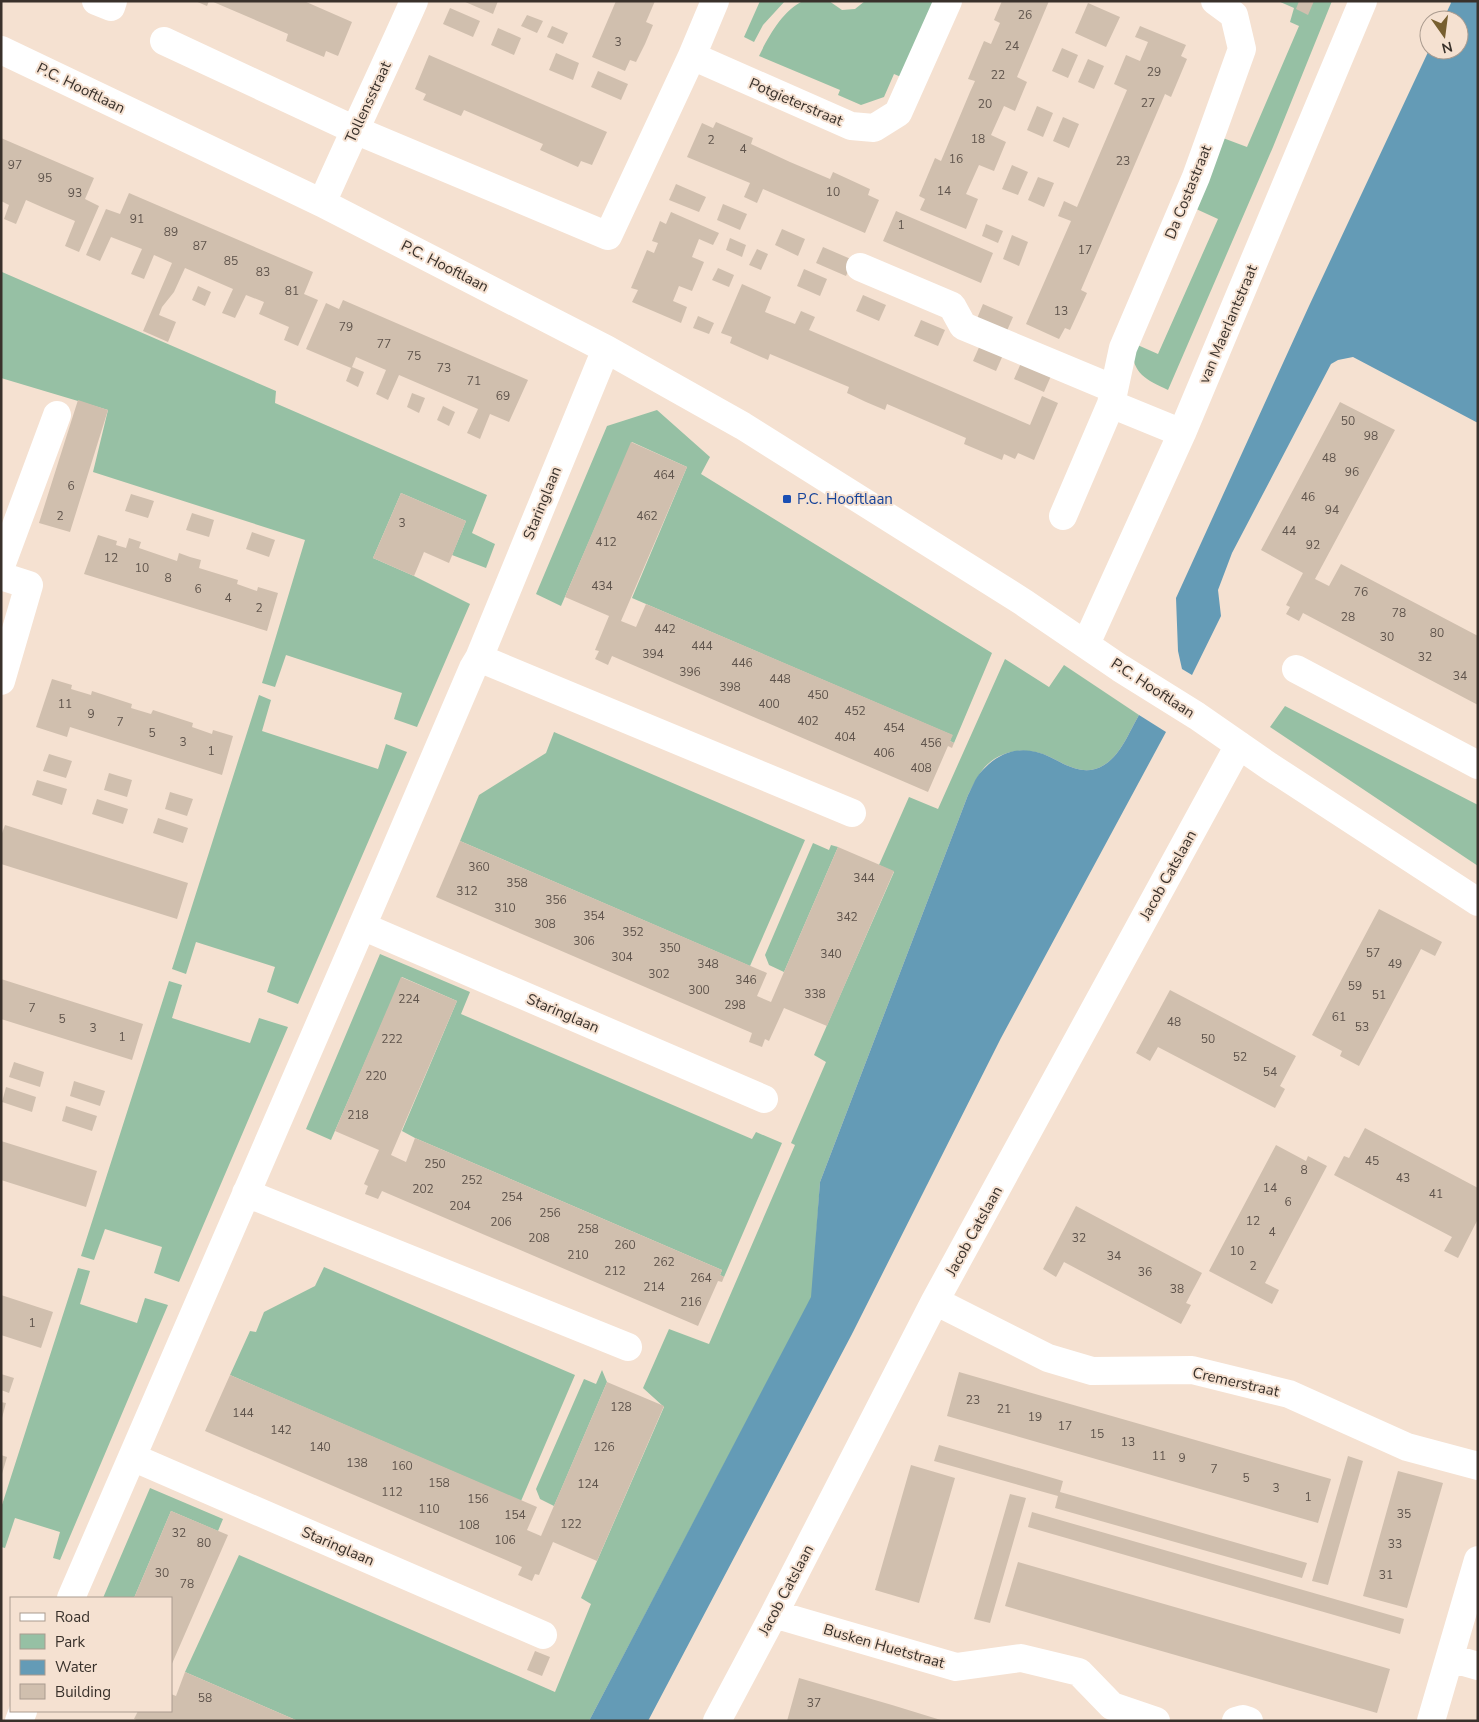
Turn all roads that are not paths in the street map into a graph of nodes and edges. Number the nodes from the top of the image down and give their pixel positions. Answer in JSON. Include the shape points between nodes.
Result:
{"nodes":[{"id":1,"x":414,"y":1,"type":"edge"},
{"id":2,"x":715,"y":1,"type":"edge"},
{"id":3,"x":948,"y":1,"type":"edge"},
{"id":4,"x":1216,"y":1,"type":"edge"},
{"id":5,"x":1363,"y":1,"type":"edge"},
{"id":6,"x":164,"y":41,"type":"dead end"},
{"id":7,"x":1,"y":50,"type":"edge"},
{"id":8,"x":692,"y":56,"type":"junction"},
{"id":9,"x":355,"y":130,"type":"junction"},
{"id":10,"x":322,"y":203,"type":"junction"},
{"id":11,"x":860,"y":268,"type":"dead end"},
{"id":12,"x":606,"y":349,"type":"junction"},
{"id":13,"x":1113,"y":397,"type":"junction"},
{"id":14,"x":57,"y":415,"type":"dead end"},
{"id":15,"x":1182,"y":433,"type":"junction"},
{"id":16,"x":1063,"y":516,"type":"dead end"},
{"id":17,"x":1,"y":566,"type":"edge"},
{"id":18,"x":1,"y":576,"type":"edge"},
{"id":19,"x":1086,"y":644,"type":"junction"},
{"id":20,"x":479,"y":658,"type":"junction"},
{"id":21,"x":1296,"y":669,"type":"dead end"},
{"id":22,"x":1,"y":681,"type":"edge"},
{"id":23,"x":1239,"y":745,"type":"junction"},
{"id":24,"x":1478,"y":765,"type":"edge"},
{"id":25,"x":852,"y":813,"type":"dead end"},
{"id":26,"x":1478,"y":902,"type":"edge"},
{"id":27,"x":362,"y":926,"type":"junction"},
{"id":28,"x":764,"y":1099,"type":"dead end"},
{"id":29,"x":246,"y":1192,"type":"junction"},
{"id":30,"x":935,"y":1301,"type":"junction"},
{"id":31,"x":628,"y":1347,"type":"dead end"},
{"id":32,"x":132,"y":1457,"type":"junction"},
{"id":33,"x":1478,"y":1466,"type":"edge"},
{"id":34,"x":1478,"y":1560,"type":"edge"},
{"id":35,"x":71,"y":1597,"type":"edge"},
{"id":36,"x":774,"y":1614,"type":"junction"},
{"id":37,"x":543,"y":1635,"type":"dead end"},
{"id":38,"x":1450,"y":1658,"type":"junction"},
{"id":39,"x":1478,"y":1666,"type":"edge"},
{"id":40,"x":717,"y":1721,"type":"edge"},
{"id":41,"x":1156,"y":1721,"type":"edge"},
{"id":42,"x":1236,"y":1721,"type":"edge"},
{"id":43,"x":1249,"y":1721,"type":"edge"},
{"id":44,"x":1431,"y":1721,"type":"edge"}],
"edges":[{"from":1,"to":9,"type":"street","name":"Tollensstraat"},
{"from":2,"to":8,"type":"street"},
{"from":3,"to":8,"type":"street","name":"Potgieterstraat","via":[[898,113],[874,128],[851,126]]},
{"from":4,"to":13,"type":"street","name":"Da Costastraat","via":[[1234,15],[1242,49],[1196,177],[1122,348]]},
{"from":5,"to":15,"type":"street","name":"van Maerlantstraat"},
{"from":6,"to":9,"type":"street"},
{"from":7,"to":10,"type":"street","name":"P.C. Hooftlaan"},
{"from":8,"to":9,"type":"street","via":[[608,236]]},
{"from":9,"to":10,"type":"street","name":"Tollensstraat"},
{"from":10,"to":12,"type":"street","name":"P.C. Hooftlaan"},
{"from":11,"to":13,"type":"street","via":[[952,306],[963,326]]},
{"from":12,"to":19,"type":"street","name":"P.C. Hooftlaan","via":[[743,426]]},
{"from":12,"to":20,"type":"street","name":"Staringlaan"},
{"from":13,"to":15,"type":"street"},
{"from":13,"to":16,"type":"street","name":"Da Costastraat"},
{"from":14,"to":17,"type":"street"},
{"from":15,"to":19,"type":"street","name":"van Maerlantstraat"},
{"from":18,"to":22,"type":"street","via":[[29,585]]},
{"from":19,"to":23,"type":"street","name":"P.C. Hooftlaan"},
{"from":20,"to":25,"type":"street"},
{"from":20,"to":27,"type":"street","name":"Staringlaan"},
{"from":21,"to":24,"type":"street"},
{"from":23,"to":26,"type":"street","name":"P.C. Hooftlaan"},
{"from":23,"to":30,"type":"street","name":"Jacob Catslaan"},
{"from":27,"to":28,"type":"street","name":"Staringlaan"},
{"from":27,"to":29,"type":"street","name":"Staringlaan"},
{"from":29,"to":31,"type":"street"},
{"from":29,"to":32,"type":"street","name":"Staringlaan"},
{"from":30,"to":33,"type":"street","name":"Cremerstraat","via":[[1048,1358],[1092,1371],[1192,1370],[1289,1394],[1407,1447]]},
{"from":30,"to":36,"type":"street","name":"Jacob Catslaan"},
{"from":32,"to":35,"type":"street","name":"Staringlaan"},
{"from":32,"to":37,"type":"street","name":"Staringlaan"},
{"from":34,"to":38,"type":"street"},
{"from":36,"to":40,"type":"street","name":"Jacob Catslaan"},
{"from":36,"to":41,"type":"street","name":"Busken Huetstraat","via":[[956,1667],[1021,1658],[1079,1672],[1112,1706]]},
{"from":38,"to":39,"type":"street"},
{"from":38,"to":44,"type":"street"},
{"from":42,"to":43,"type":"street"}]}
